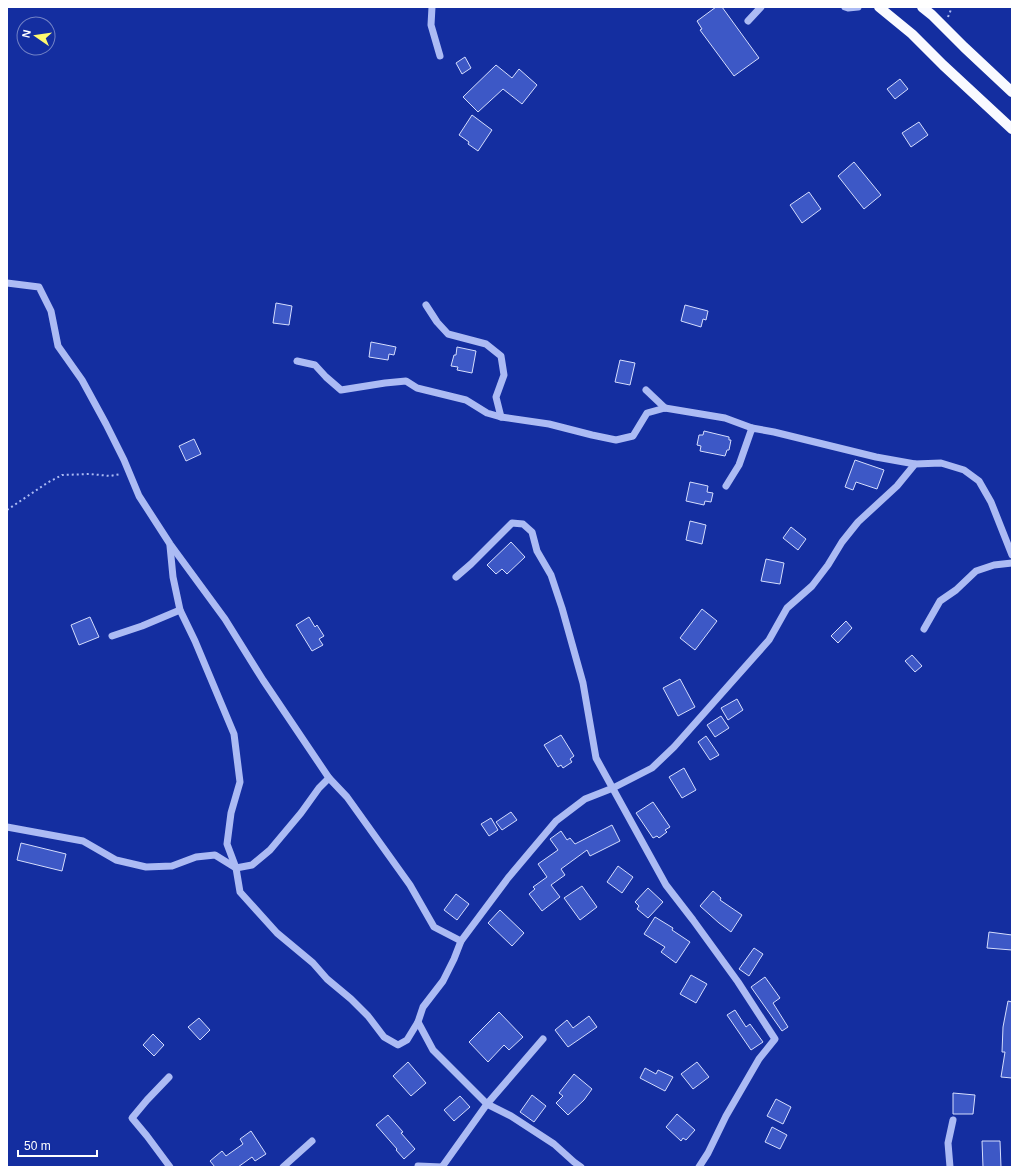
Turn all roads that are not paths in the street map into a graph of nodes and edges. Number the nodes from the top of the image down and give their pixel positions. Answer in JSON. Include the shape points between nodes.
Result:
{"nodes":[{"id":1,"x":432,"y":7,"type":"edge"},
{"id":2,"x":761,"y":7,"type":"edge"},
{"id":3,"x":845,"y":7,"type":"edge"},
{"id":4,"x":858,"y":7,"type":"edge"},
{"id":5,"x":879,"y":7,"type":"edge"},
{"id":6,"x":922,"y":7,"type":"edge"},
{"id":7,"x":748,"y":21,"type":"dead end"},
{"id":8,"x":440,"y":56,"type":"dead end"},
{"id":9,"x":1012,"y":92,"type":"edge"},
{"id":10,"x":1012,"y":130,"type":"edge"},
{"id":11,"x":7,"y":283,"type":"edge"},
{"id":12,"x":426,"y":305,"type":"dead end"},
{"id":13,"x":297,"y":361,"type":"dead end"},
{"id":14,"x":646,"y":390,"type":"dead end"},
{"id":15,"x":665,"y":408,"type":"junction"},
{"id":16,"x":501,"y":417,"type":"junction"},
{"id":17,"x":752,"y":428,"type":"junction"},
{"id":18,"x":915,"y":464,"type":"junction"},
{"id":19,"x":726,"y":486,"type":"dead end"},
{"id":20,"x":170,"y":544,"type":"junction"},
{"id":21,"x":1012,"y":555,"type":"edge"},
{"id":22,"x":1012,"y":563,"type":"edge"},
{"id":23,"x":456,"y":577,"type":"dead end"},
{"id":24,"x":180,"y":610,"type":"junction"},
{"id":25,"x":924,"y":629,"type":"dead end"},
{"id":26,"x":112,"y":636,"type":"dead end"},
{"id":27,"x":329,"y":778,"type":"junction"},
{"id":28,"x":613,"y":788,"type":"junction"},
{"id":29,"x":7,"y":827,"type":"edge"},
{"id":30,"x":236,"y":868,"type":"junction"},
{"id":31,"x":460,"y":942,"type":"junction"},
{"id":32,"x":418,"y":1022,"type":"junction"},
{"id":33,"x":543,"y":1039,"type":"dead end"},
{"id":34,"x":169,"y":1078,"type":"dead end"},
{"id":35,"x":487,"y":1104,"type":"junction"},
{"id":36,"x":954,"y":1120,"type":"dead end"},
{"id":37,"x":312,"y":1142,"type":"dead end"},
{"id":38,"x":418,"y":1166,"type":"edge"},
{"id":39,"x":170,"y":1167,"type":"edge"},
{"id":40,"x":283,"y":1167,"type":"edge"},
{"id":41,"x":442,"y":1167,"type":"edge"},
{"id":42,"x":581,"y":1167,"type":"edge"},
{"id":43,"x":699,"y":1167,"type":"edge"},
{"id":44,"x":950,"y":1167,"type":"edge"}],
"edges":[{"from":1,"to":8,"type":"street","via":[[431,25]]},
{"from":2,"to":7,"type":"street"},
{"from":3,"to":4,"type":"street"},
{"from":5,"to":10,"type":"main road","via":[[912,34]]},
{"from":6,"to":9,"type":"main road"},
{"from":11,"to":20,"type":"street","via":[[39,287],[51,311],[58,346],[82,380],[106,424],[139,496]]},
{"from":12,"to":16,"type":"street","via":[[448,334],[486,344],[501,356],[504,375],[496,397]]},
{"from":13,"to":16,"type":"street","via":[[315,365],[341,390],[406,381],[417,388],[466,400],[487,413]]},
{"from":14,"to":15,"type":"street"},
{"from":15,"to":16,"type":"street","via":[[648,413],[633,436],[616,440],[549,424]]},
{"from":15,"to":17,"type":"street","via":[[725,418]]},
{"from":17,"to":18,"type":"street"},
{"from":17,"to":19,"type":"street","via":[[739,465]]},
{"from":18,"to":21,"type":"street","via":[[940,463],[964,470],[979,481],[991,502]]},
{"from":18,"to":28,"type":"street","via":[[897,486],[858,522],[812,586],[787,608],[769,640],[674,747],[652,768]]},
{"from":20,"to":24,"type":"street"},
{"from":20,"to":27,"type":"street","via":[[225,619]]},
{"from":22,"to":25,"type":"street","via":[[976,571],[940,601]]},
{"from":23,"to":28,"type":"street","via":[[512,523],[523,524],[532,532],[537,551],[551,575],[584,683],[596,758]]},
{"from":24,"to":26,"type":"street"},
{"from":24,"to":30,"type":"street","via":[[234,734],[240,782],[231,813],[227,844]]},
{"from":27,"to":30,"type":"street","via":[[270,850],[252,865]]},
{"from":27,"to":31,"type":"street","via":[[347,797],[410,886],[434,927]]},
{"from":28,"to":31,"type":"street","via":[[585,799],[556,821],[508,878]]},
{"from":28,"to":43,"type":"street","via":[[666,885],[738,982],[775,1039],[759,1058]]},
{"from":29,"to":30,"type":"street","via":[[84,841],[116,860],[146,867],[172,866],[196,857],[215,855]]},
{"from":30,"to":32,"type":"street","via":[[240,892],[277,933],[313,963],[368,1016],[384,1037],[398,1045],[407,1040]]},
{"from":31,"to":32,"type":"street","via":[[443,981],[423,1007]]},
{"from":32,"to":35,"type":"street","via":[[433,1050]]},
{"from":33,"to":35,"type":"street"},
{"from":34,"to":39,"type":"street","via":[[132,1118]]},
{"from":35,"to":41,"type":"street"},
{"from":35,"to":42,"type":"street","via":[[554,1144]]},
{"from":36,"to":44,"type":"street","via":[[948,1143]]},
{"from":37,"to":40,"type":"street"},
{"from":38,"to":41,"type":"street"}]}
